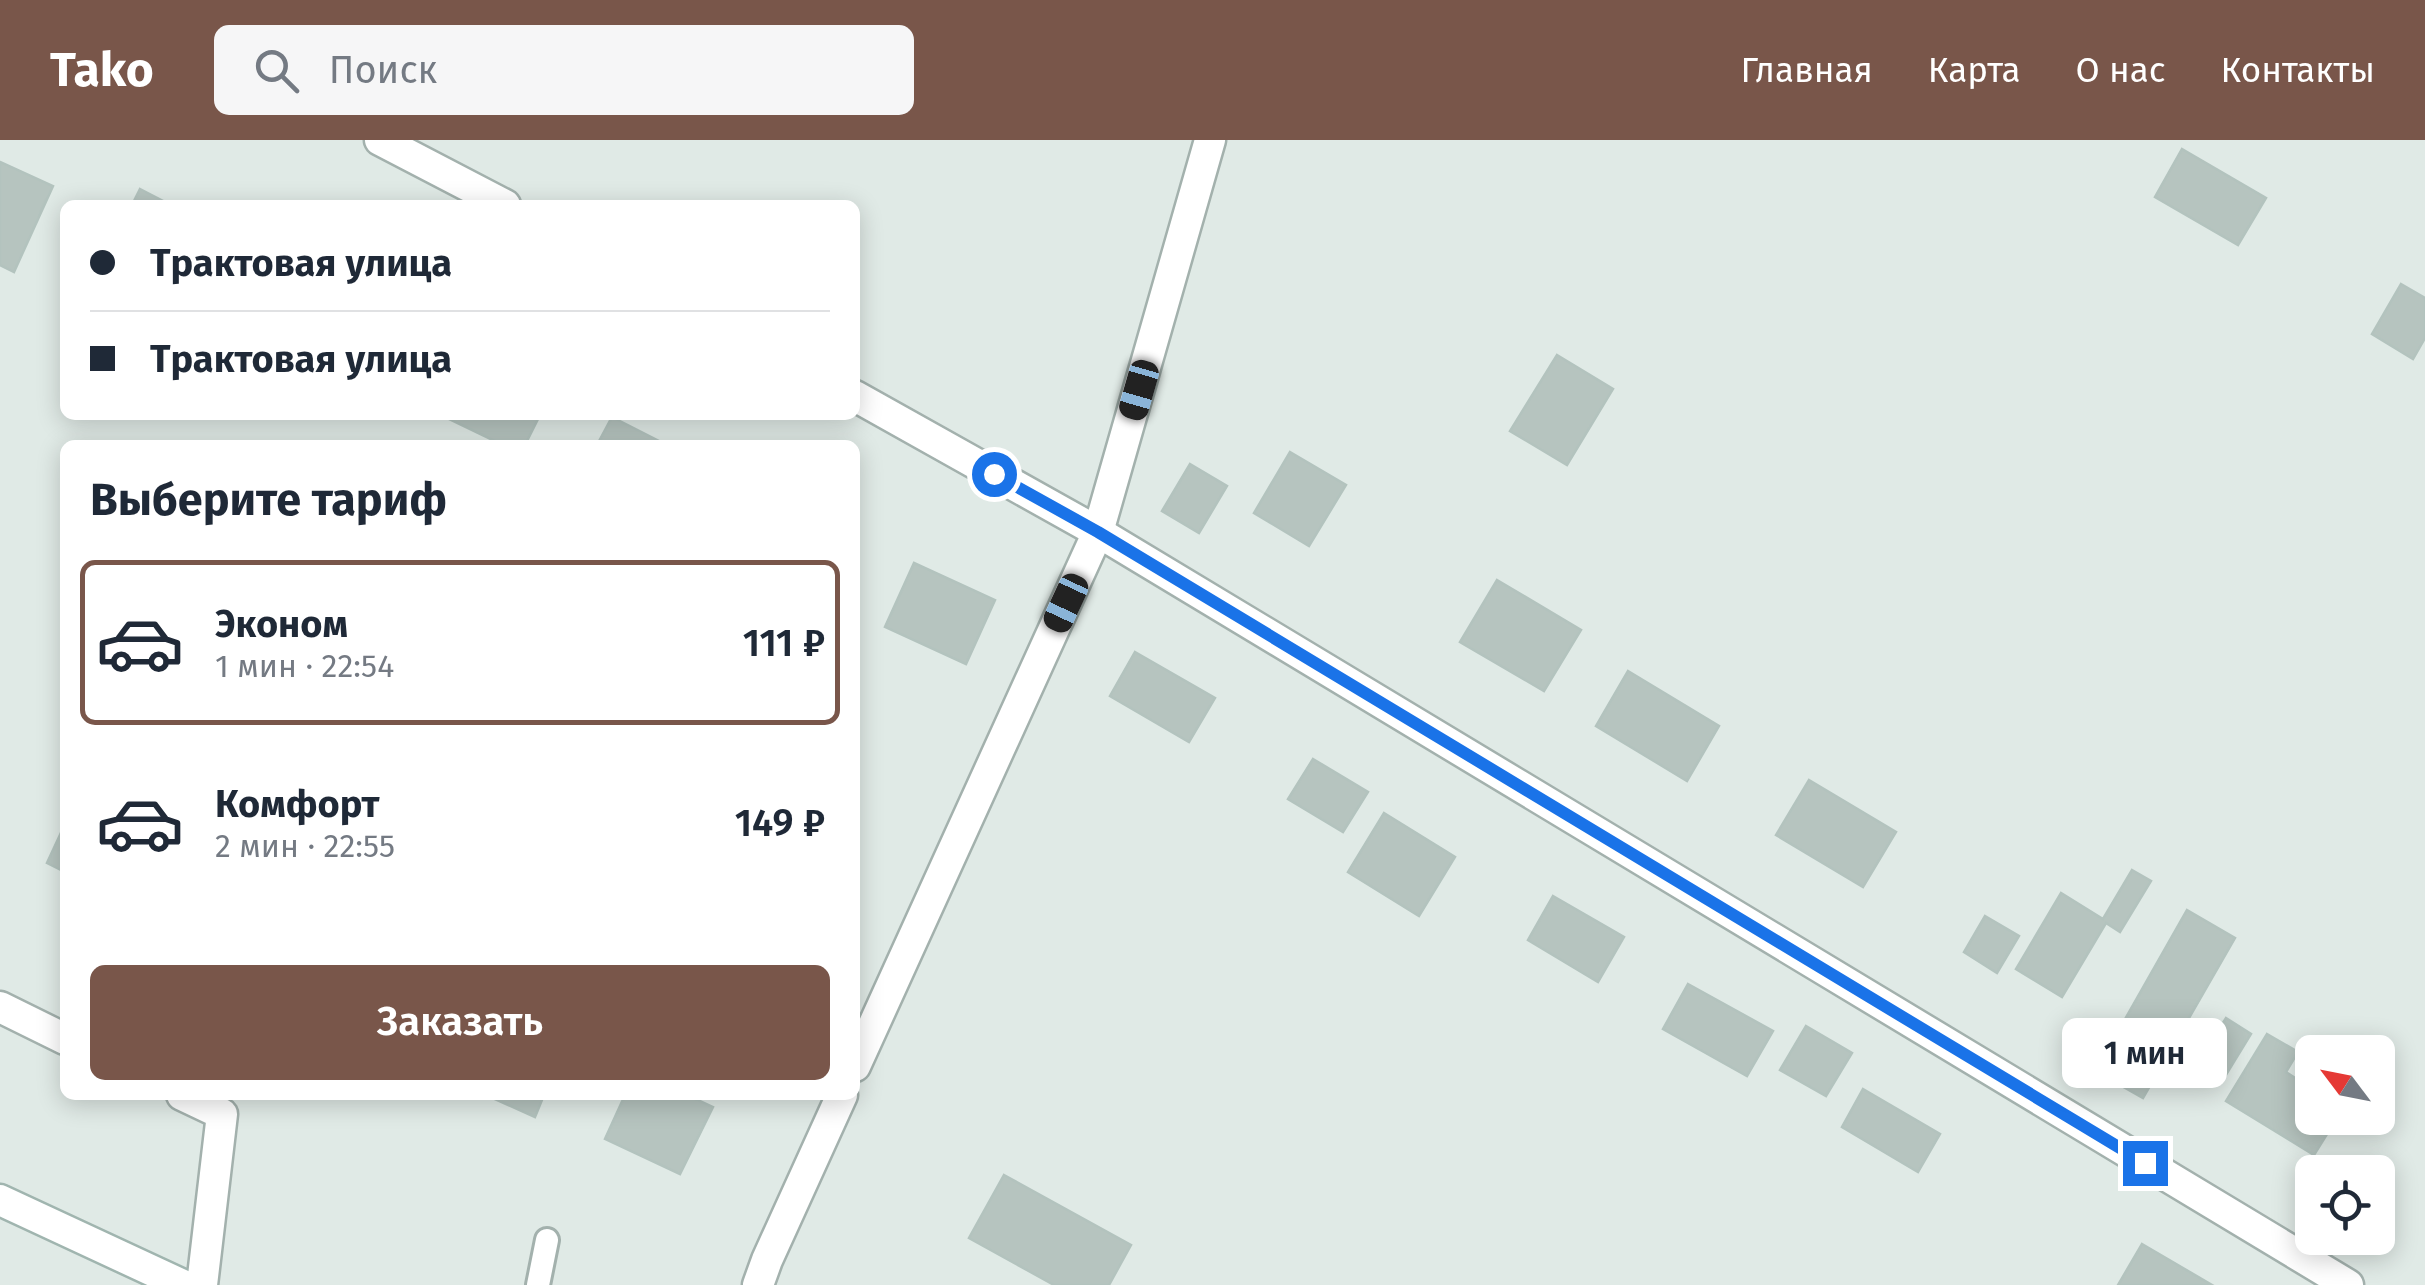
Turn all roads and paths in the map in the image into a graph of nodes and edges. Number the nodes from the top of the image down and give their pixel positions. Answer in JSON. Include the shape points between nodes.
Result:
{"nodes":[{"id":1,"x":380,"y":140,"type":"edge"},
{"id":2,"x":1210,"y":140,"type":"edge"},
{"id":3,"x":495,"y":200,"type":"edge"},
{"id":4,"x":860,"y":399,"type":"edge"},
{"id":5,"x":1098,"y":532,"type":"junction"},
{"id":6,"x":0,"y":1008,"type":"edge"},
{"id":7,"x":60,"y":1037,"type":"edge"},
{"id":8,"x":860,"y":1055,"type":"edge"},
{"id":9,"x":193,"y":1100,"type":"edge"},
{"id":10,"x":840,"y":1100,"type":"edge"},
{"id":11,"x":0,"y":1200,"type":"edge"},
{"id":12,"x":546,"y":1240,"type":"dead end"},
{"id":13,"x":183,"y":1285,"type":"edge"},
{"id":14,"x":202,"y":1285,"type":"edge"},
{"id":15,"x":538,"y":1285,"type":"edge"},
{"id":16,"x":758,"y":1285,"type":"edge"},
{"id":17,"x":2348,"y":1285,"type":"edge"}],
"edges":[{"from":1,"to":3,"type":"street"},
{"from":2,"to":5,"type":"street"},
{"from":4,"to":5,"type":"street"},
{"from":5,"to":8,"type":"street"},
{"from":5,"to":17,"type":"street"},
{"from":6,"to":7,"type":"street"},
{"from":9,"to":14,"type":"street","via":[[222,1114]]},
{"from":10,"to":16,"type":"street"},
{"from":11,"to":13,"type":"street"},
{"from":12,"to":15,"type":"lane"}]}
